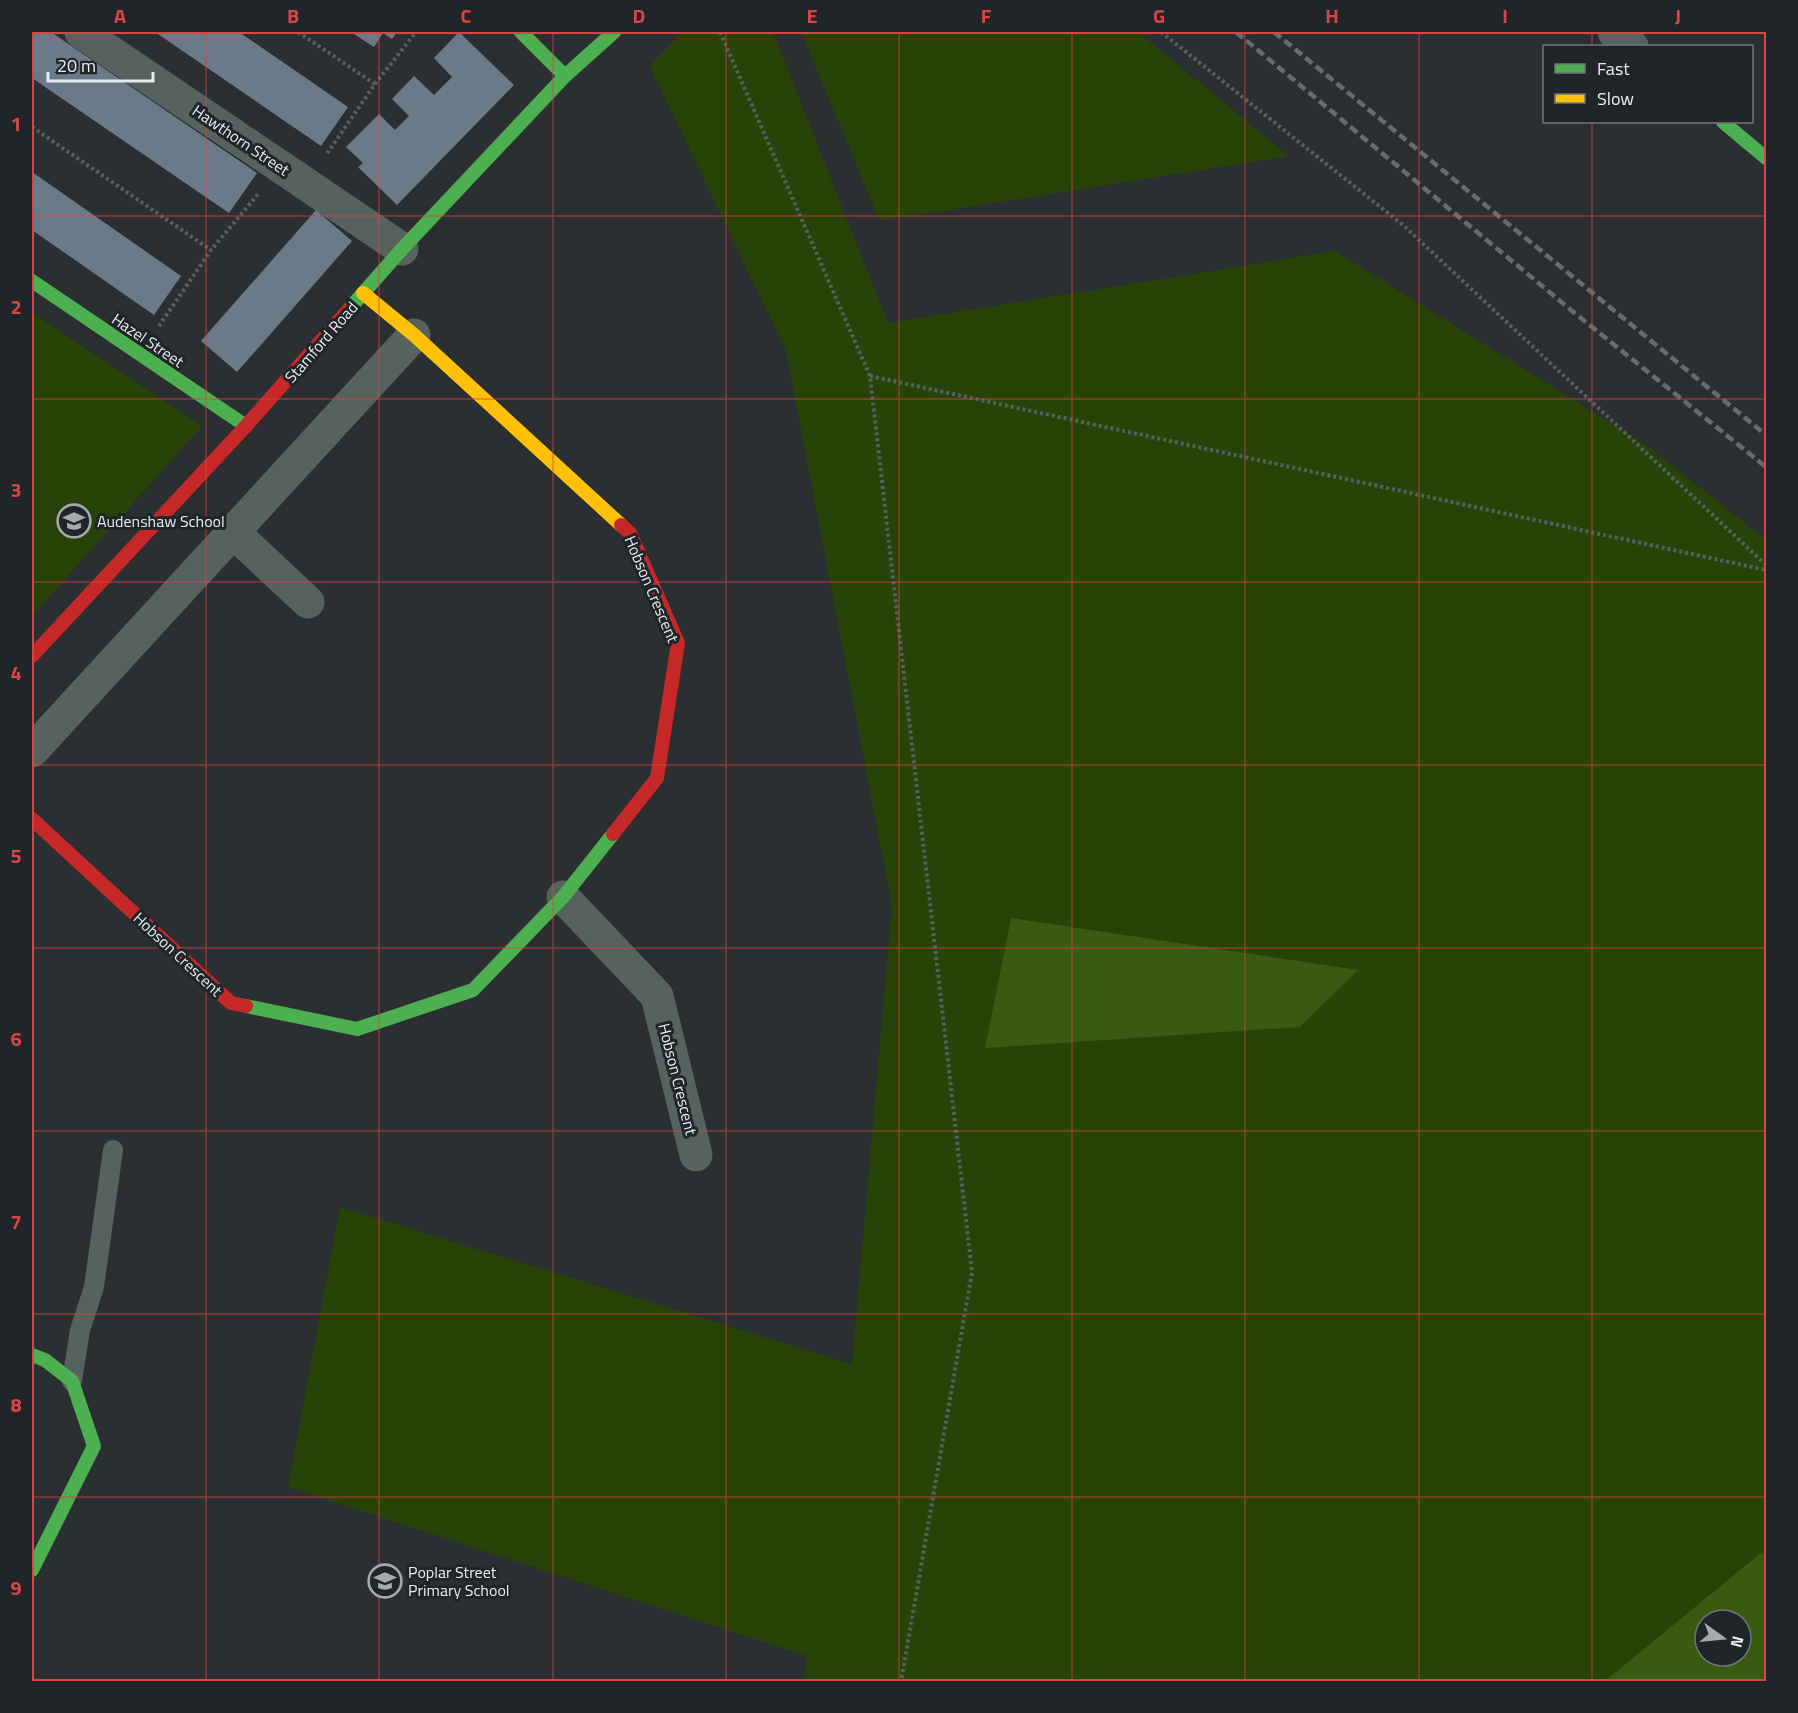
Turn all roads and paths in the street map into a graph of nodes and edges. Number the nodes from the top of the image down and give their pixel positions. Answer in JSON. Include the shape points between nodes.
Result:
{"nodes":[{"id":1,"x":81,"y":32,"type":"edge"},
{"id":2,"x":298,"y":32,"type":"edge"},
{"id":3,"x":416,"y":32,"type":"edge"},
{"id":4,"x":521,"y":32,"type":"edge"},
{"id":5,"x":614,"y":32,"type":"edge"},
{"id":6,"x":720,"y":32,"type":"edge"},
{"id":7,"x":1161,"y":32,"type":"edge"},
{"id":8,"x":1614,"y":32,"type":"edge"},
{"id":9,"x":1631,"y":45,"type":"edge"},
{"id":10,"x":565,"y":76,"type":"junction"},
{"id":11,"x":375,"y":84,"type":"junction"},
{"id":12,"x":1724,"y":123,"type":"edge"},
{"id":13,"x":32,"y":128,"type":"edge"},
{"id":14,"x":1767,"y":158,"type":"edge"},
{"id":15,"x":293,"y":176,"type":"junction"},
{"id":16,"x":402,"y":249,"type":"junction"},
{"id":17,"x":211,"y":250,"type":"junction"},
{"id":18,"x":32,"y":281,"type":"edge"},
{"id":19,"x":363,"y":293,"type":"junction"},
{"id":20,"x":414,"y":335,"type":"junction"},
{"id":21,"x":140,"y":354,"type":"junction"},
{"id":22,"x":870,"y":376,"type":"junction"},
{"id":23,"x":246,"y":426,"type":"junction"},
{"id":24,"x":233,"y":532,"type":"junction"},
{"id":25,"x":1767,"y":564,"type":"edge"},
{"id":26,"x":1767,"y":570,"type":"edge"},
{"id":27,"x":308,"y":602,"type":"dead end"},
{"id":28,"x":32,"y":656,"type":"edge"},
{"id":29,"x":32,"y":751,"type":"edge"},
{"id":30,"x":32,"y":819,"type":"edge"},
{"id":31,"x":563,"y":897,"type":"junction"},
{"id":32,"x":113,"y":1150,"type":"dead end"},
{"id":33,"x":696,"y":1155,"type":"dead end"},
{"id":34,"x":32,"y":1355,"type":"edge"},
{"id":35,"x":72,"y":1381,"type":"junction"},
{"id":36,"x":32,"y":1570,"type":"edge"},
{"id":37,"x":901,"y":1682,"type":"edge"}],
"edges":[{"from":1,"to":15,"type":"street","name":"Hawthorn Street"},
{"from":2,"to":11,"type":"path"},
{"from":3,"to":11,"type":"path"},
{"from":4,"to":10,"type":"street"},
{"from":5,"to":10,"type":"street","name":"Stamford Road"},
{"from":6,"to":22,"type":"path"},
{"from":7,"to":25,"type":"path","via":[[1403,225]]},
{"from":8,"to":9,"type":"street"},
{"from":10,"to":16,"type":"street","name":"Stamford Road"},
{"from":11,"to":15,"type":"path"},
{"from":12,"to":14,"type":"street"},
{"from":13,"to":17,"type":"path"},
{"from":15,"to":16,"type":"street","name":"Hawthorn Street"},
{"from":15,"to":17,"type":"path"},
{"from":16,"to":19,"type":"street","name":"Stamford Road"},
{"from":17,"to":21,"type":"path"},
{"from":18,"to":21,"type":"street","name":"Hazel Street"},
{"from":19,"to":20,"type":"street","name":"Hobson Crescent"},
{"from":19,"to":23,"type":"street","name":"Stamford Road"},
{"from":20,"to":24,"type":"street"},
{"from":20,"to":31,"type":"street","name":"Hobson Crescent","via":[[630,533],[678,643],[657,778]]},
{"from":21,"to":23,"type":"street","name":"Hazel Street"},
{"from":22,"to":26,"type":"path"},
{"from":22,"to":37,"type":"path","via":[[972,1272]]},
{"from":23,"to":28,"type":"street","name":"Stamford Road"},
{"from":24,"to":27,"type":"street"},
{"from":24,"to":29,"type":"street"},
{"from":30,"to":31,"type":"street","name":"Hobson Crescent","via":[[231,1003],[357,1029],[473,990]]},
{"from":31,"to":33,"type":"street","name":"Hobson Crescent","via":[[657,996]]},
{"from":32,"to":35,"type":"lane","via":[[94,1287],[80,1330]]},
{"from":34,"to":35,"type":"street"},
{"from":35,"to":36,"type":"street","via":[[94,1446]]}]}
